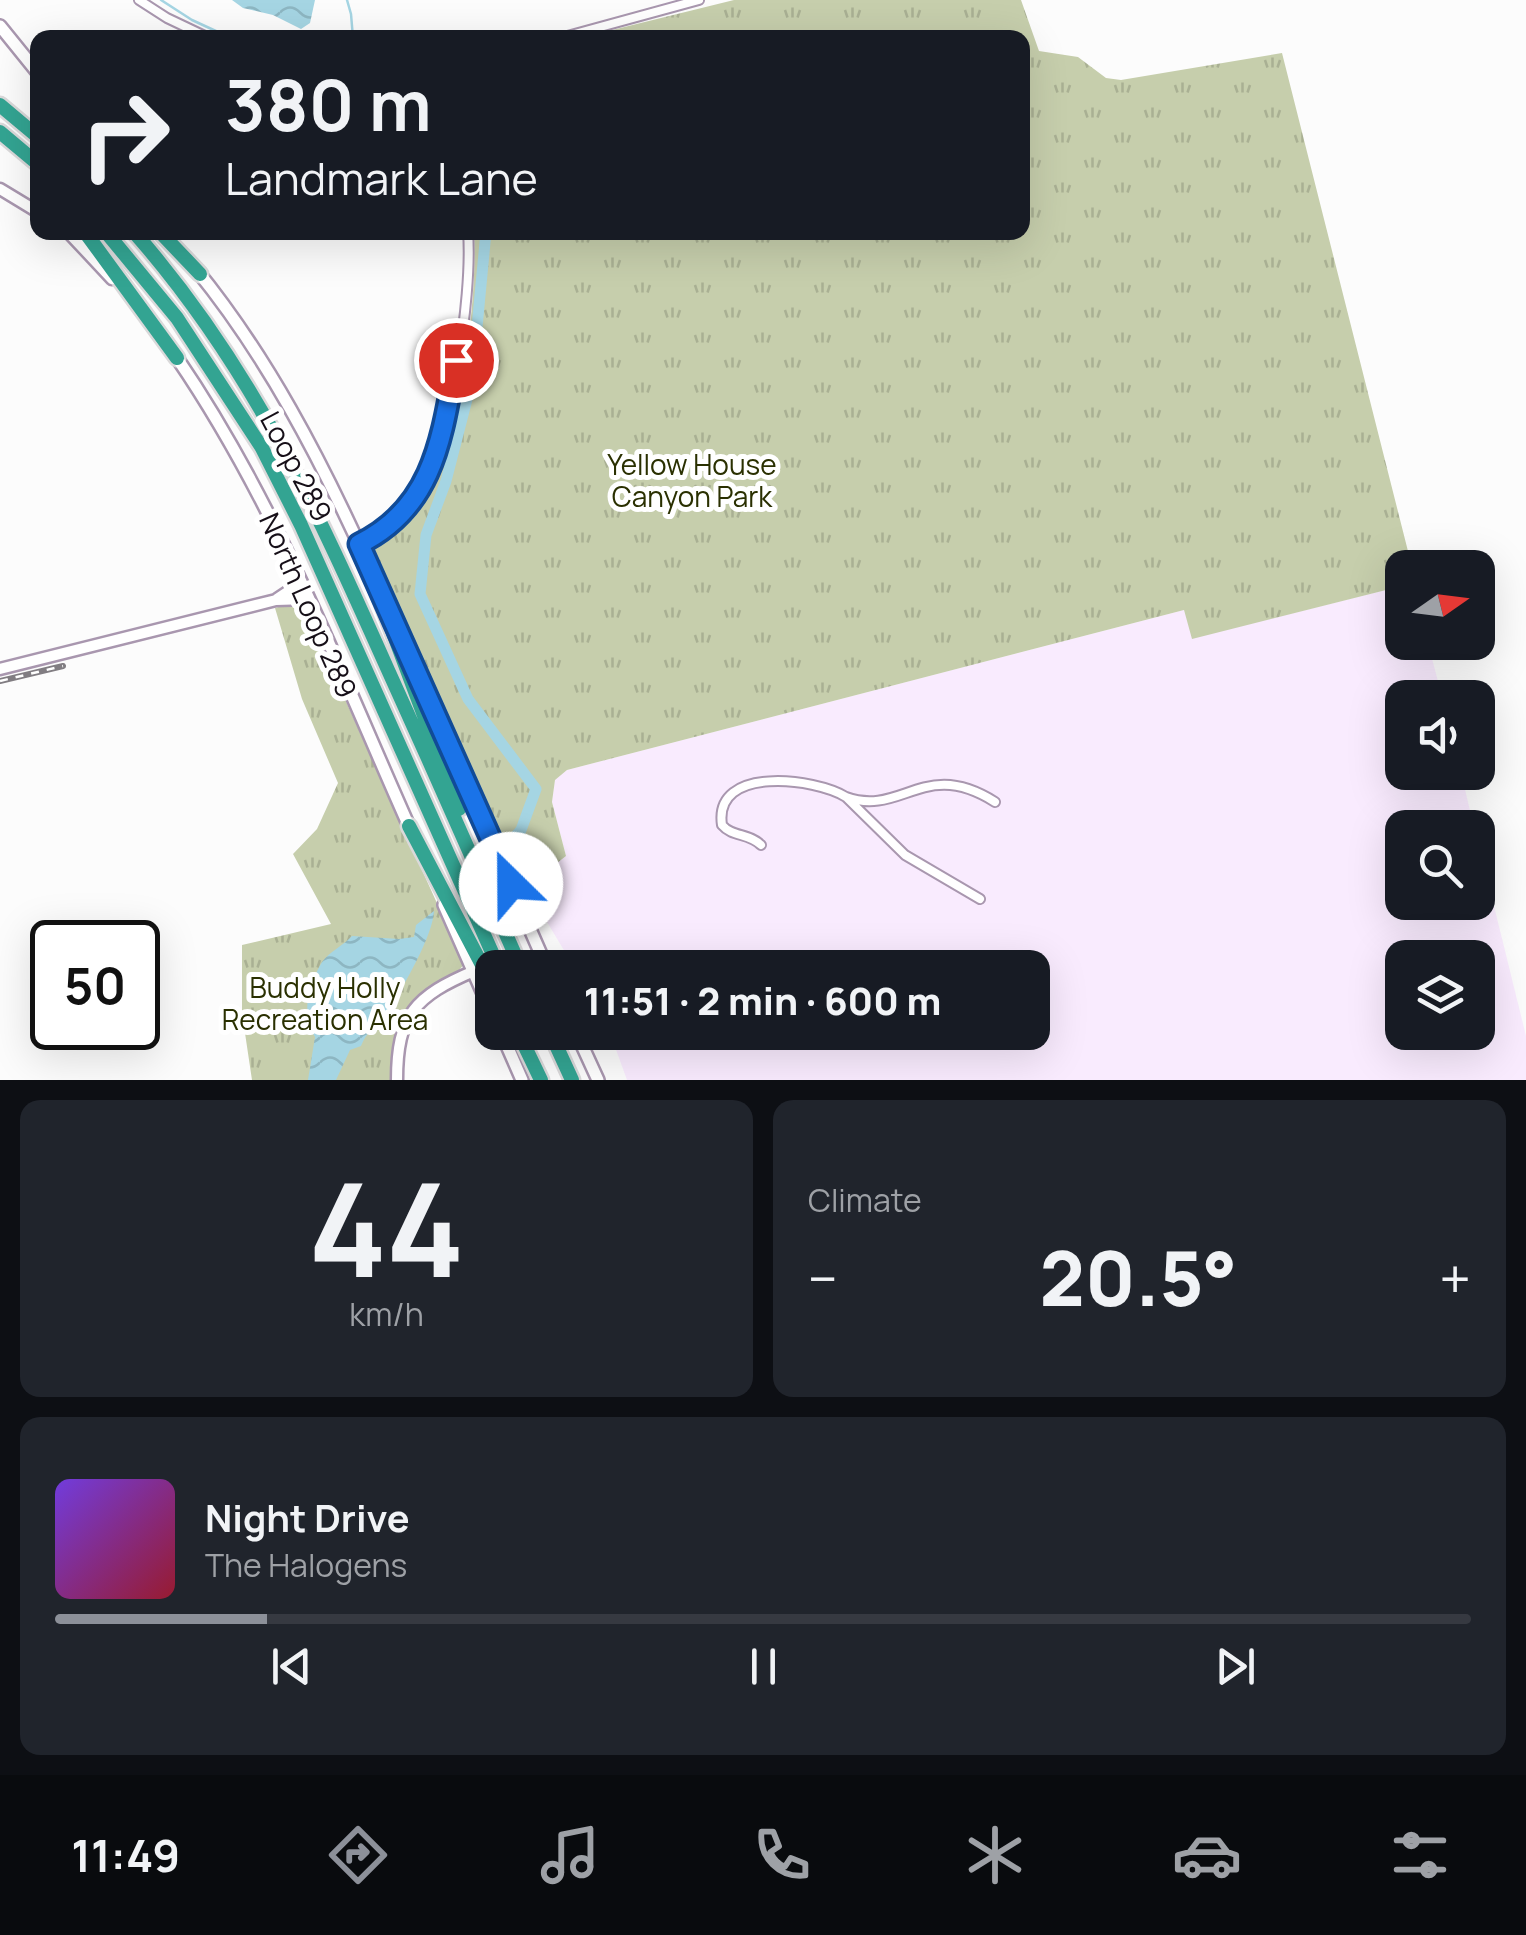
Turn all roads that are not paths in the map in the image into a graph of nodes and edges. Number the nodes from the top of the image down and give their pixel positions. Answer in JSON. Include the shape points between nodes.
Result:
{"nodes":[{"id":1,"x":139,"y":0,"type":"edge"},
{"id":2,"x":698,"y":0,"type":"edge"},
{"id":3,"x":0,"y":26,"type":"edge"},
{"id":4,"x":192,"y":30,"type":"edge"},
{"id":5,"x":589,"y":30,"type":"edge"},
{"id":6,"x":30,"y":63,"type":"edge"},
{"id":7,"x":0,"y":104,"type":"edge"},
{"id":8,"x":30,"y":127,"type":"edge"},
{"id":9,"x":2,"y":133,"type":"edge"},
{"id":10,"x":30,"y":160,"type":"edge"},
{"id":11,"x":0,"y":189,"type":"edge"},
{"id":12,"x":30,"y":207,"type":"edge"},
{"id":13,"x":76,"y":240,"type":"edge"},
{"id":14,"x":92,"y":240,"type":"edge"},
{"id":15,"x":112,"y":240,"type":"edge"},
{"id":16,"x":141,"y":240,"type":"edge"},
{"id":17,"x":170,"y":240,"type":"edge"},
{"id":18,"x":468,"y":240,"type":"edge"},
{"id":19,"x":200,"y":274,"type":"joint"},
{"id":20,"x":177,"y":358,"type":"junction"},
{"id":21,"x":362,"y":551,"type":"junction"},
{"id":22,"x":298,"y":578,"type":"junction"},
{"id":23,"x":308,"y":599,"type":"junction"},
{"id":24,"x":276,"y":600,"type":"junction"},
{"id":25,"x":0,"y":669,"type":"edge"},
{"id":26,"x":846,"y":798,"type":"junction"},
{"id":27,"x":995,"y":802,"type":"dead end"},
{"id":28,"x":409,"y":826,"type":"junction"},
{"id":29,"x":761,"y":844,"type":"dead end"},
{"id":30,"x":483,"y":881,"type":"junction"},
{"id":31,"x":980,"y":899,"type":"dead end"},
{"id":32,"x":490,"y":950,"type":"edge"},
{"id":33,"x":513,"y":950,"type":"edge"},
{"id":34,"x":540,"y":950,"type":"edge"},
{"id":35,"x":475,"y":952,"type":"edge"},
{"id":36,"x":474,"y":971,"type":"joint"},
{"id":37,"x":509,"y":1050,"type":"edge"},
{"id":38,"x":528,"y":1050,"type":"edge"},
{"id":39,"x":534,"y":1050,"type":"edge"},
{"id":40,"x":558,"y":1050,"type":"edge"},
{"id":41,"x":584,"y":1050,"type":"edge"},
{"id":42,"x":397,"y":1080,"type":"edge"},
{"id":43,"x":522,"y":1080,"type":"edge"},
{"id":44,"x":545,"y":1080,"type":"edge"},
{"id":45,"x":572,"y":1080,"type":"edge"},
{"id":46,"x":598,"y":1080,"type":"edge"}],
"edges":[{"from":1,"to":4,"type":"street"},
{"from":2,"to":5,"type":"street"},
{"from":3,"to":6,"type":"main road"},
{"from":7,"to":8,"type":"highway"},
{"from":9,"to":10,"type":"highway"},
{"from":11,"to":12,"type":"street"},
{"from":13,"to":20,"type":"street","name":"North Loop 289"},
{"from":14,"to":20,"type":"highway"},
{"from":15,"to":32,"type":"highway","name":"Loop 289","via":[[196,343],[270,464]]},
{"from":16,"to":30,"type":"highway","name":"Loop 289","via":[[222,346],[286,449]]},
{"from":17,"to":19,"type":"highway"},
{"from":18,"to":21,"type":"street","via":[[459,339],[431,466],[403,515]]},
{"from":19,"to":21,"type":"main road","via":[[277,385]]},
{"from":20,"to":22,"type":"main road","name":"North Loop 289","via":[[234,448]]},
{"from":21,"to":30,"type":"highway"},
{"from":21,"to":34,"type":"main road"},
{"from":22,"to":23,"type":"main road","name":"North Loop 289"},
{"from":22,"to":24,"type":"street"},
{"from":23,"to":24,"type":"street"},
{"from":23,"to":28,"type":"main road","name":"North Loop 289"},
{"from":24,"to":25,"type":"street"},
{"from":26,"to":27,"type":"street","via":[[864,804],[948,783]]},
{"from":26,"to":29,"type":"street","via":[[802,783],[764,781],[737,790],[723,805],[722,825]]},
{"from":26,"to":31,"type":"street","via":[[905,854]]},
{"from":28,"to":35,"type":"highway"},
{"from":28,"to":36,"type":"main road","name":"North Loop 289"},
{"from":30,"to":33,"type":"highway","name":"Loop 289"},
{"from":36,"to":42,"type":"street","via":[[436,988],[412,1011],[398,1040]]},
{"from":37,"to":43,"type":"main road"},
{"from":38,"to":44,"type":"highway"},
{"from":39,"to":44,"type":"highway"},
{"from":40,"to":45,"type":"highway"},
{"from":41,"to":46,"type":"main road"}]}
